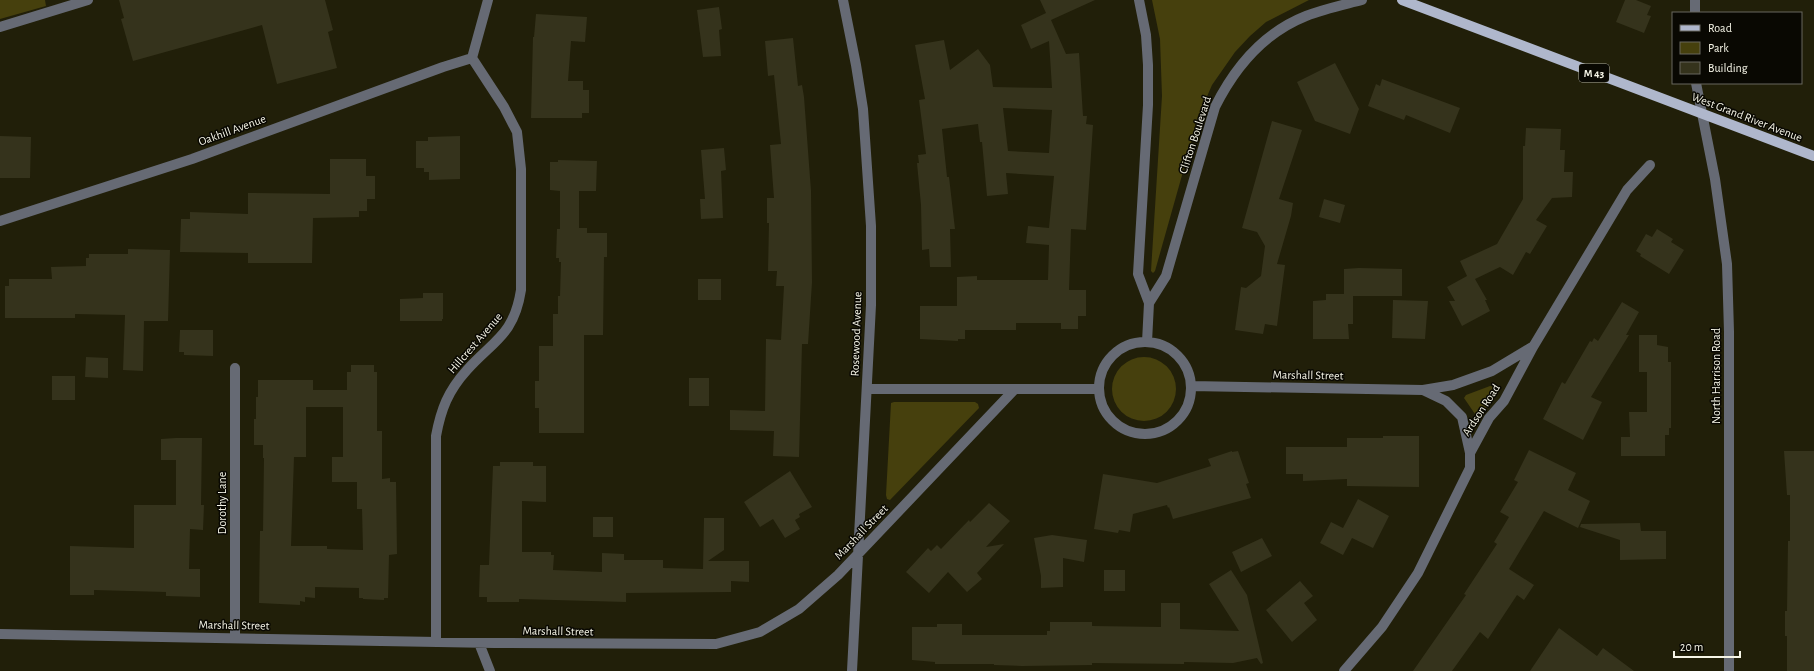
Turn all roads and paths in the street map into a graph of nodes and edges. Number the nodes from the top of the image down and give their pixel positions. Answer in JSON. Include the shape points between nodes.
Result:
{"nodes":[{"id":1,"x":88,"y":0,"type":"edge"},
{"id":2,"x":488,"y":0,"type":"edge"},
{"id":3,"x":843,"y":0,"type":"edge"},
{"id":4,"x":1139,"y":0,"type":"edge"},
{"id":5,"x":1362,"y":0,"type":"edge"},
{"id":6,"x":1402,"y":0,"type":"edge"},
{"id":7,"x":1695,"y":0,"type":"edge"},
{"id":8,"x":1695,"y":12,"type":"edge"},
{"id":9,"x":0,"y":27,"type":"edge"},
{"id":10,"x":472,"y":58,"type":"junction"},
{"id":11,"x":1696,"y":84,"type":"edge"},
{"id":12,"x":1702,"y":114,"type":"junction"},
{"id":13,"x":1814,"y":156,"type":"edge"},
{"id":14,"x":1650,"y":165,"type":"dead end"},
{"id":15,"x":0,"y":221,"type":"edge"},
{"id":16,"x":1150,"y":303,"type":"junction"},
{"id":17,"x":1147,"y":342,"type":"junction"},
{"id":18,"x":1533,"y":347,"type":"junction"},
{"id":19,"x":235,"y":368,"type":"dead end"},
{"id":20,"x":1191,"y":386,"type":"junction"},
{"id":21,"x":867,"y":389,"type":"junction"},
{"id":22,"x":1015,"y":389,"type":"junction"},
{"id":23,"x":1098,"y":389,"type":"junction"},
{"id":24,"x":1423,"y":390,"type":"junction"},
{"id":25,"x":1470,"y":453,"type":"junction"},
{"id":26,"x":858,"y":553,"type":"junction"},
{"id":27,"x":0,"y":634,"type":"edge"},
{"id":28,"x":234,"y":638,"type":"junction"},
{"id":29,"x":436,"y":642,"type":"junction"},
{"id":30,"x":479,"y":643,"type":"junction"},
{"id":31,"x":490,"y":671,"type":"edge"},
{"id":32,"x":852,"y":671,"type":"edge"},
{"id":33,"x":1344,"y":671,"type":"edge"},
{"id":34,"x":1728,"y":671,"type":"edge"}],
"edges":[{"from":1,"to":9,"type":"street"},
{"from":2,"to":10,"type":"street"},
{"from":3,"to":21,"type":"street","name":"Rosewood Avenue","via":[[863,109],[867,154],[871,226]]},
{"from":4,"to":16,"type":"street","name":"Clifton Boulevard","via":[[1146,35],[1148,104],[1138,274]]},
{"from":5,"to":16,"type":"street","name":"Clifton Boulevard","via":[[1306,16],[1279,29],[1259,45],[1226,84],[1215,108],[1166,276]]},
{"from":6,"to":12,"type":"main road","name":"West Grand River Avenue","number":"M 43"},
{"from":7,"to":8,"type":"street"},
{"from":10,"to":15,"type":"street","name":"Oakhill Avenue","via":[[192,159]]},
{"from":10,"to":29,"type":"street","name":"Hillcrest Avenue","via":[[517,132],[521,169],[521,290],[518,307],[508,327],[467,370],[449,395],[441,412],[436,436]]},
{"from":11,"to":12,"type":"street","name":"North Harrison Road"},
{"from":12,"to":13,"type":"main road","name":"West Grand River Avenue","number":"M 43"},
{"from":12,"to":34,"type":"street","name":"North Harrison Road","via":[[1727,264]]},
{"from":14,"to":18,"type":"street","name":"Ardson Road","via":[[1627,190]]},
{"from":16,"to":17,"type":"street","name":"Clifton Boulevard"},
{"from":17,"to":20,"type":"street","via":[[1158,344],[1178,356],[1185,364]]},
{"from":17,"to":23,"type":"street","via":[[1132,344],[1118,350],[1107,361],[1100,374]]},
{"from":18,"to":24,"type":"street","name":"Marshall Street","via":[[1492,371],[1453,385]]},
{"from":18,"to":25,"type":"street","name":"Ardson Road","via":[[1504,401],[1489,418]]},
{"from":19,"to":28,"type":"street","name":"Dorothy Lane"},
{"from":20,"to":23,"type":"street","via":[[1188,406],[1177,422],[1166,430],[1153,434],[1133,433],[1115,424],[1100,403]]},
{"from":20,"to":24,"type":"street","name":"Marshall Street"},
{"from":21,"to":22,"type":"street"},
{"from":21,"to":26,"type":"street","name":"Rosewood Avenue"},
{"from":22,"to":23,"type":"street"},
{"from":22,"to":26,"type":"street","name":"Marshall Street"},
{"from":24,"to":25,"type":"street","name":"Marshall Street","via":[[1446,401],[1462,417]]},
{"from":25,"to":33,"type":"street","name":"Ardson Road","via":[[1470,468],[1418,573],[1382,626]]},
{"from":26,"to":30,"type":"street","name":"Marshall Street","via":[[838,575],[799,609],[760,632],[716,644]]},
{"from":26,"to":32,"type":"street","name":"Rosewood Avenue"},
{"from":27,"to":28,"type":"street","name":"Marshall Street"},
{"from":28,"to":29,"type":"street","name":"Marshall Street"},
{"from":29,"to":30,"type":"street","name":"Marshall Street"},
{"from":30,"to":31,"type":"street"}]}
